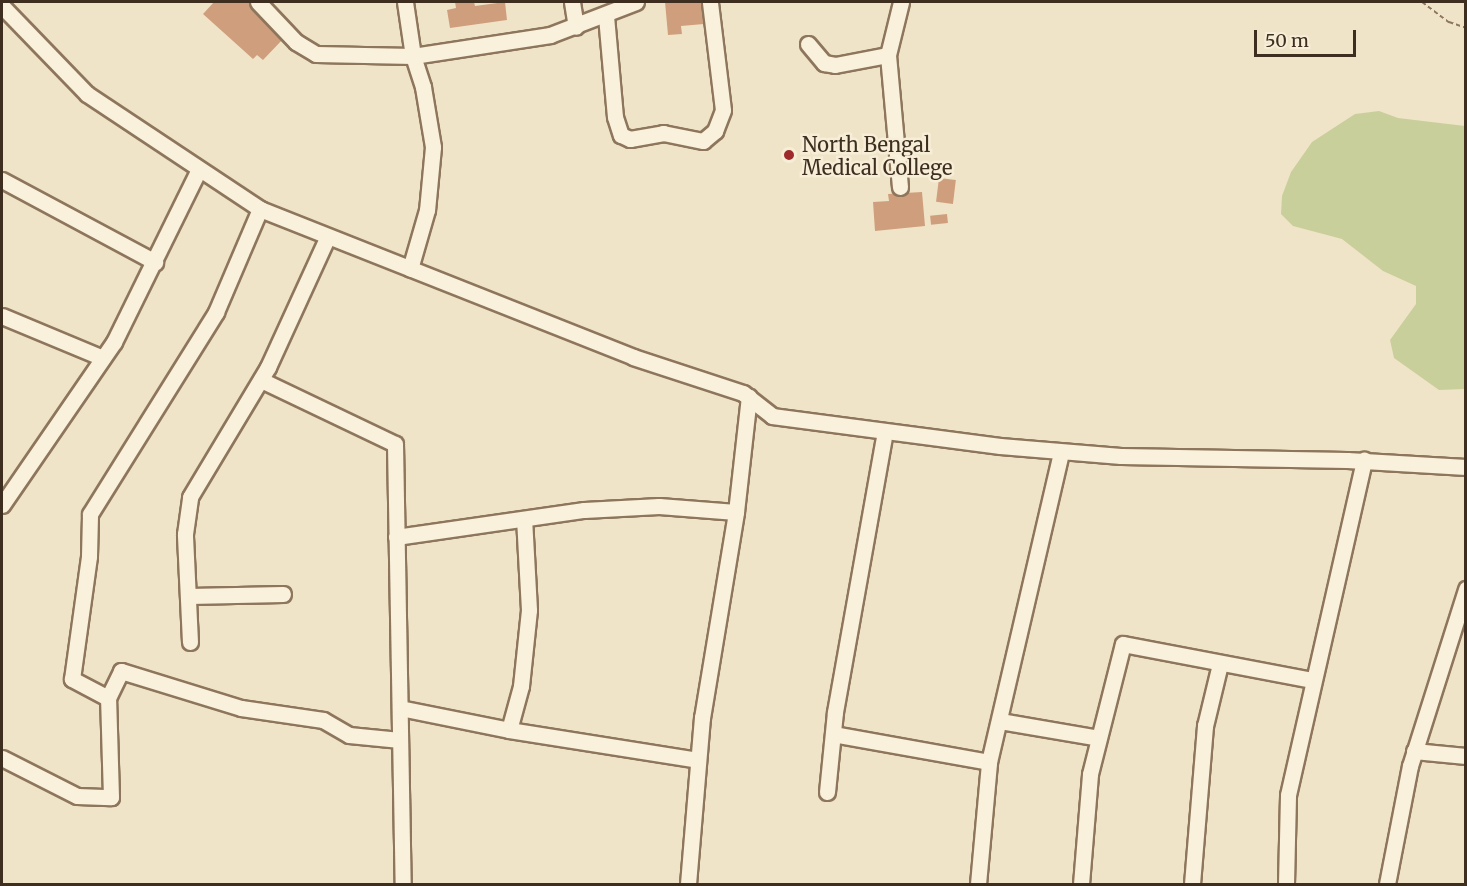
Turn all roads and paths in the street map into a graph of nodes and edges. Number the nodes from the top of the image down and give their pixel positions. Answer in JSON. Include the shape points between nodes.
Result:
{"nodes":[{"id":1,"x":258,"y":2,"type":"edge"},
{"id":2,"x":405,"y":2,"type":"edge"},
{"id":3,"x":572,"y":2,"type":"edge"},
{"id":4,"x":636,"y":2,"type":"edge"},
{"id":5,"x":710,"y":2,"type":"edge"},
{"id":6,"x":901,"y":2,"type":"edge"},
{"id":7,"x":1422,"y":2,"type":"edge"},
{"id":8,"x":2,"y":6,"type":"edge"},
{"id":9,"x":606,"y":16,"type":"junction"},
{"id":10,"x":576,"y":27,"type":"junction"},
{"id":11,"x":1466,"y":28,"type":"edge"},
{"id":12,"x":808,"y":44,"type":"dead end"},
{"id":13,"x":413,"y":56,"type":"junction"},
{"id":14,"x":888,"y":56,"type":"junction"},
{"id":15,"x":198,"y":171,"type":"junction"},
{"id":16,"x":2,"y":180,"type":"edge"},
{"id":17,"x":900,"y":187,"type":"dead end"},
{"id":18,"x":260,"y":209,"type":"junction"},
{"id":19,"x":327,"y":238,"type":"junction"},
{"id":20,"x":155,"y":262,"type":"junction"},
{"id":21,"x":410,"y":269,"type":"junction"},
{"id":22,"x":2,"y":316,"type":"edge"},
{"id":23,"x":103,"y":358,"type":"junction"},
{"id":24,"x":261,"y":380,"type":"junction"},
{"id":25,"x":749,"y":397,"type":"junction"},
{"id":26,"x":885,"y":432,"type":"junction"},
{"id":27,"x":1061,"y":452,"type":"junction"},
{"id":28,"x":1364,"y":460,"type":"junction"},
{"id":29,"x":1466,"y":468,"type":"edge"},
{"id":30,"x":2,"y":504,"type":"edge"},
{"id":31,"x":736,"y":512,"type":"junction"},
{"id":32,"x":524,"y":519,"type":"junction"},
{"id":33,"x":396,"y":537,"type":"junction"},
{"id":34,"x":1466,"y":589,"type":"edge"},
{"id":35,"x":283,"y":594,"type":"dead end"},
{"id":36,"x":189,"y":596,"type":"junction"},
{"id":37,"x":190,"y":642,"type":"dead end"},
{"id":38,"x":1220,"y":664,"type":"junction"},
{"id":39,"x":1311,"y":680,"type":"junction"},
{"id":40,"x":108,"y":698,"type":"junction"},
{"id":41,"x":400,"y":708,"type":"junction"},
{"id":42,"x":1000,"y":721,"type":"junction"},
{"id":43,"x":509,"y":730,"type":"junction"},
{"id":44,"x":833,"y":734,"type":"junction"},
{"id":45,"x":1099,"y":738,"type":"junction"},
{"id":46,"x":400,"y":740,"type":"junction"},
{"id":47,"x":1414,"y":751,"type":"junction"},
{"id":48,"x":1466,"y":756,"type":"edge"},
{"id":49,"x":2,"y":758,"type":"edge"},
{"id":50,"x":698,"y":760,"type":"junction"},
{"id":51,"x":989,"y":762,"type":"junction"},
{"id":52,"x":827,"y":792,"type":"dead end"},
{"id":53,"x":403,"y":885,"type":"edge"},
{"id":54,"x":688,"y":885,"type":"edge"},
{"id":55,"x":978,"y":885,"type":"edge"},
{"id":56,"x":1081,"y":885,"type":"edge"},
{"id":57,"x":1192,"y":885,"type":"edge"},
{"id":58,"x":1286,"y":885,"type":"edge"},
{"id":59,"x":1387,"y":885,"type":"edge"}],
"edges":[{"from":1,"to":13,"type":"street","via":[[296,42],[316,54]]},
{"from":2,"to":13,"type":"street"},
{"from":3,"to":10,"type":"street"},
{"from":4,"to":9,"type":"street"},
{"from":5,"to":9,"type":"street","via":[[723,110],[715,131],[703,141],[663,133],[630,139],[621,135],[615,117]]},
{"from":6,"to":14,"type":"street"},
{"from":7,"to":11,"type":"path","via":[[1449,22]]},
{"from":8,"to":15,"type":"street","via":[[87,94]]},
{"from":9,"to":10,"type":"street"},
{"from":10,"to":13,"type":"street","via":[[532,39]]},
{"from":12,"to":14,"type":"street","via":[[819,59],[835,65]]},
{"from":13,"to":21,"type":"street","via":[[423,87],[433,147],[427,210]]},
{"from":14,"to":17,"type":"street"},
{"from":15,"to":18,"type":"street"},
{"from":15,"to":20,"type":"street"},
{"from":16,"to":20,"type":"street"},
{"from":18,"to":19,"type":"street"},
{"from":18,"to":40,"type":"street","via":[[216,312],[90,514],[89,556],[72,680]]},
{"from":19,"to":21,"type":"street"},
{"from":19,"to":24,"type":"street"},
{"from":20,"to":23,"type":"street"},
{"from":21,"to":25,"type":"street","via":[[643,361]]},
{"from":22,"to":23,"type":"street"},
{"from":23,"to":30,"type":"street"},
{"from":24,"to":33,"type":"street","via":[[395,444]]},
{"from":24,"to":36,"type":"street","via":[[190,497],[185,534]]},
{"from":25,"to":26,"type":"street","via":[[777,418]]},
{"from":25,"to":31,"type":"street"},
{"from":26,"to":27,"type":"street"},
{"from":26,"to":44,"type":"street"},
{"from":27,"to":28,"type":"street","via":[[1203,459]]},
{"from":27,"to":42,"type":"street"},
{"from":28,"to":29,"type":"street"},
{"from":28,"to":39,"type":"street"},
{"from":31,"to":32,"type":"street","via":[[659,506]]},
{"from":31,"to":50,"type":"street"},
{"from":32,"to":33,"type":"street"},
{"from":32,"to":43,"type":"street","via":[[529,610],[521,686]]},
{"from":33,"to":41,"type":"street"},
{"from":34,"to":47,"type":"street"},
{"from":35,"to":36,"type":"street"},
{"from":36,"to":37,"type":"street"},
{"from":38,"to":39,"type":"street"},
{"from":38,"to":45,"type":"street","via":[[1123,644]]},
{"from":38,"to":57,"type":"street","via":[[1204,738]]},
{"from":39,"to":58,"type":"street","via":[[1288,795]]},
{"from":40,"to":46,"type":"street","via":[[121,671],[241,708],[324,720],[349,735]]},
{"from":40,"to":49,"type":"street","via":[[111,797],[77,796]]},
{"from":41,"to":43,"type":"street"},
{"from":41,"to":46,"type":"street"},
{"from":42,"to":45,"type":"street"},
{"from":42,"to":51,"type":"street"},
{"from":43,"to":50,"type":"street"},
{"from":44,"to":51,"type":"street"},
{"from":44,"to":52,"type":"street"},
{"from":45,"to":56,"type":"street","via":[[1090,774]]},
{"from":46,"to":53,"type":"street"},
{"from":47,"to":48,"type":"street"},
{"from":47,"to":59,"type":"street"},
{"from":50,"to":54,"type":"street"},
{"from":51,"to":55,"type":"street"}]}
